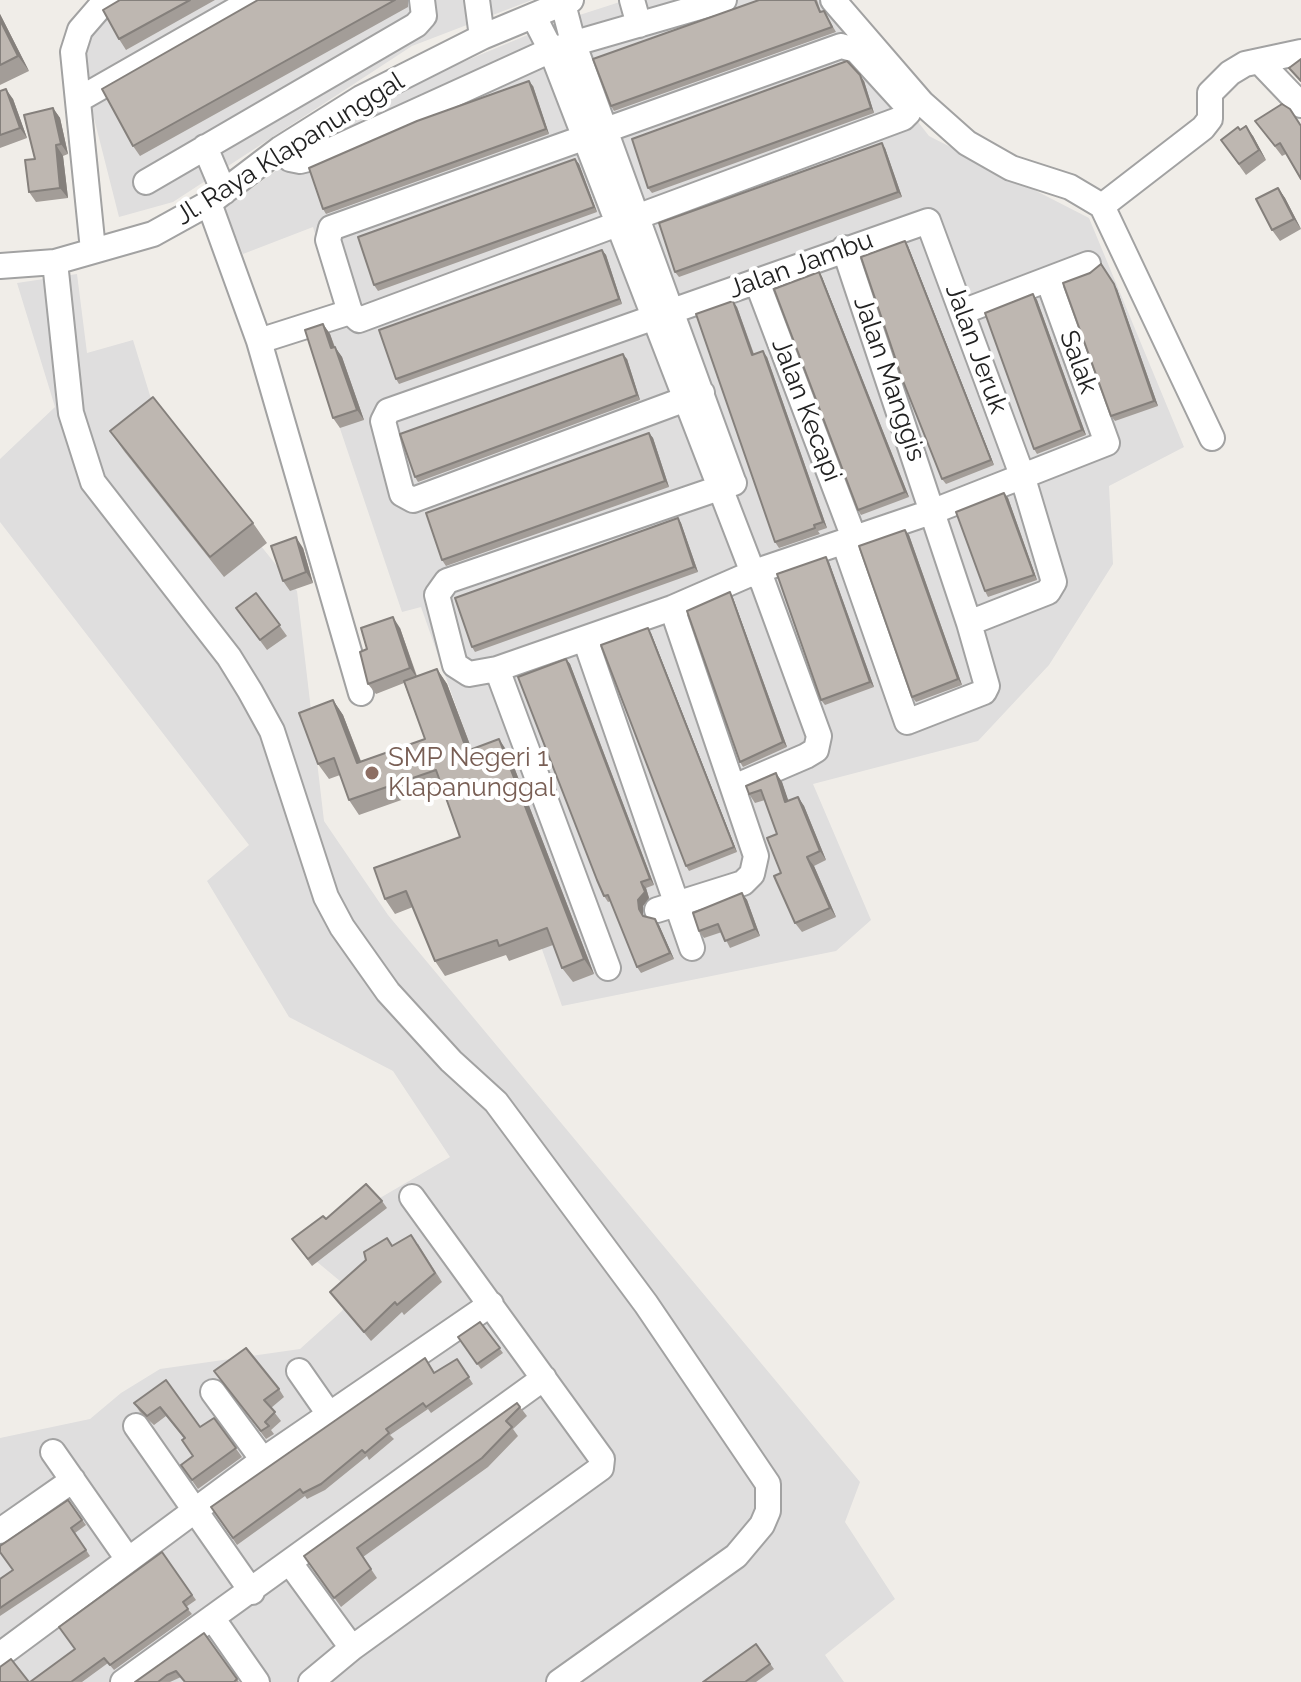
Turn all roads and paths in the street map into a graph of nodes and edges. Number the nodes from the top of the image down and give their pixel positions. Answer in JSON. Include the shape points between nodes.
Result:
{"nodes":[{"id":1,"x":106,"y":0,"type":"edge"},
{"id":2,"x":253,"y":0,"type":"edge"},
{"id":3,"x":422,"y":0,"type":"edge"},
{"id":4,"x":477,"y":0,"type":"edge"},
{"id":5,"x":632,"y":0,"type":"edge"},
{"id":6,"x":724,"y":0,"type":"edge"},
{"id":7,"x":833,"y":0,"type":"edge"},
{"id":8,"x":565,"y":1,"type":"edge"},
{"id":9,"x":534,"y":17,"type":"junction"},
{"id":10,"x":639,"y":25,"type":"junction"},
{"id":11,"x":482,"y":37,"type":"junction"},
{"id":12,"x":562,"y":46,"type":"junction"},
{"id":13,"x":1301,"y":52,"type":"edge"},
{"id":14,"x":1259,"y":61,"type":"junction"},
{"id":15,"x":78,"y":100,"type":"junction"},
{"id":16,"x":1301,"y":105,"type":"edge"},
{"id":17,"x":596,"y":136,"type":"junction"},
{"id":18,"x":205,"y":147,"type":"junction"},
{"id":19,"x":280,"y":149,"type":"junction"},
{"id":20,"x":146,"y":182,"type":"dead end"},
{"id":21,"x":216,"y":197,"type":"junction"},
{"id":22,"x":1102,"y":206,"type":"junction"},
{"id":23,"x":627,"y":221,"type":"junction"},
{"id":24,"x":930,"y":223,"type":"joint"},
{"id":25,"x":844,"y":248,"type":"junction"},
{"id":26,"x":93,"y":250,"type":"junction"},
{"id":27,"x":55,"y":262,"type":"junction"},
{"id":28,"x":1088,"y":264,"type":"dead end"},
{"id":29,"x":0,"y":266,"type":"edge"},
{"id":30,"x":1048,"y":280,"type":"junction"},
{"id":31,"x":757,"y":282,"type":"junction"},
{"id":32,"x":350,"y":312,"type":"junction"},
{"id":33,"x":962,"y":312,"type":"junction"},
{"id":34,"x":662,"y":314,"type":"junction"},
{"id":35,"x":259,"y":341,"type":"junction"},
{"id":36,"x":693,"y":396,"type":"junction"},
{"id":37,"x":1212,"y":438,"type":"dead end"},
{"id":38,"x":1022,"y":475,"type":"junction"},
{"id":39,"x":727,"y":486,"type":"junction"},
{"id":40,"x":934,"y":511,"type":"junction"},
{"id":41,"x":849,"y":540,"type":"junction"},
{"id":42,"x":761,"y":573,"type":"junction"},
{"id":43,"x":672,"y":608,"type":"junction"},
{"id":44,"x":969,"y":623,"type":"junction"},
{"id":45,"x":585,"y":639,"type":"junction"},
{"id":46,"x":497,"y":669,"type":"junction"},
{"id":47,"x":361,"y":693,"type":"dead end"},
{"id":48,"x":734,"y":787,"type":"junction"},
{"id":49,"x":667,"y":907,"type":"junction"},
{"id":50,"x":692,"y":948,"type":"dead end"},
{"id":51,"x":608,"y":968,"type":"dead end"},
{"id":52,"x":412,"y":1197,"type":"dead end"},
{"id":53,"x":491,"y":1304,"type":"junction"},
{"id":54,"x":299,"y":1371,"type":"dead end"},
{"id":55,"x":544,"y":1378,"type":"junction"},
{"id":56,"x":213,"y":1392,"type":"dead end"},
{"id":57,"x":329,"y":1414,"type":"junction"},
{"id":58,"x":136,"y":1426,"type":"dead end"},
{"id":59,"x":53,"y":1452,"type":"dead end"},
{"id":60,"x":263,"y":1460,"type":"junction"},
{"id":61,"x":73,"y":1480,"type":"junction"},
{"id":62,"x":193,"y":1510,"type":"junction"},
{"id":63,"x":0,"y":1531,"type":"edge"},
{"id":64,"x":127,"y":1558,"type":"junction"},
{"id":65,"x":290,"y":1563,"type":"junction"},
{"id":66,"x":252,"y":1592,"type":"junction"},
{"id":67,"x":213,"y":1619,"type":"junction"},
{"id":68,"x":352,"y":1648,"type":"junction"},
{"id":69,"x":0,"y":1655,"type":"edge"},
{"id":70,"x":320,"y":1679,"type":"edge"},
{"id":71,"x":123,"y":1682,"type":"edge"},
{"id":72,"x":257,"y":1682,"type":"edge"},
{"id":73,"x":559,"y":1682,"type":"edge"}],
"edges":[{"from":1,"to":15,"type":"street","via":[[75,41]]},
{"from":2,"to":15,"type":"street"},
{"from":3,"to":18,"type":"street","via":[[424,16],[416,25]]},
{"from":4,"to":11,"type":"street"},
{"from":5,"to":10,"type":"street"},
{"from":6,"to":10,"type":"street"},
{"from":7,"to":22,"type":"street","via":[[922,103],[967,143],[1011,168],[1070,187]]},
{"from":8,"to":9,"type":"street","name":"Jl. Raya Klapanunggal"},
{"from":8,"to":12,"type":"street"},
{"from":9,"to":11,"type":"street","name":"Jl. Raya Klapanunggal"},
{"from":9,"to":12,"type":"street"},
{"from":10,"to":12,"type":"street"},
{"from":11,"to":19,"type":"street","name":"Jl. Raya Klapanunggal","via":[[361,98]]},
{"from":12,"to":17,"type":"street"},
{"from":12,"to":19,"type":"street","via":[[316,157],[290,159]]},
{"from":13,"to":14,"type":"street"},
{"from":14,"to":16,"type":"street"},
{"from":14,"to":22,"type":"street","via":[[1224,78],[1210,93],[1210,119],[1203,128]]},
{"from":15,"to":26,"type":"street"},
{"from":17,"to":23,"type":"street"},
{"from":17,"to":23,"type":"street","via":[[841,46],[856,50],[907,106],[903,118]]},
{"from":17,"to":32,"type":"street","via":[[331,228],[328,240]]},
{"from":18,"to":20,"type":"street"},
{"from":18,"to":21,"type":"street"},
{"from":19,"to":21,"type":"street","name":"Jl. Raya Klapanunggal"},
{"from":21,"to":26,"type":"street","name":"Jl. Raya Klapanunggal","via":[[153,234]]},
{"from":21,"to":35,"type":"street"},
{"from":22,"to":37,"type":"street"},
{"from":23,"to":32,"type":"street","via":[[359,320]]},
{"from":23,"to":34,"type":"street"},
{"from":24,"to":25,"type":"street","name":"Jalan Jambu","via":[[921,221]]},
{"from":24,"to":33,"type":"street","name":"Jalan Jeruk"},
{"from":25,"to":31,"type":"street","name":"Jalan Jambu"},
{"from":25,"to":40,"type":"street","name":"Jalan Manggis"},
{"from":26,"to":27,"type":"street","name":"Jl. Raya Klapanunggal"},
{"from":27,"to":29,"type":"street","name":"Jl. Raya Klapanunggal"},
{"from":27,"to":73,"type":"street","via":[[71,413],[93,482],[250,691],[272,731],[326,897],[342,927],[388,992],[496,1102],[646,1304],[768,1484],[762,1525],[736,1556]]},
{"from":28,"to":30,"type":"street"},
{"from":30,"to":33,"type":"street"},
{"from":30,"to":38,"type":"street","name":"Salak","via":[[1107,443]]},
{"from":31,"to":34,"type":"street","name":"Jalan Jambu"},
{"from":31,"to":41,"type":"street","name":"Jalan Kecapi"},
{"from":32,"to":35,"type":"street"},
{"from":33,"to":38,"type":"street","name":"Jalan Jeruk"},
{"from":34,"to":36,"type":"street"},
{"from":34,"to":36,"type":"street","name":"Jalan Jambu","via":[[388,411],[383,421],[402,494],[413,500]]},
{"from":35,"to":47,"type":"street"},
{"from":36,"to":39,"type":"street"},
{"from":38,"to":40,"type":"street"},
{"from":38,"to":44,"type":"street","name":"Jalan Jeruk","via":[[1054,582],[1048,592]]},
{"from":39,"to":42,"type":"street"},
{"from":39,"to":46,"type":"street","via":[[441,585],[437,595],[455,665],[469,674]]},
{"from":40,"to":41,"type":"street"},
{"from":40,"to":44,"type":"street","name":"Jalan Manggis"},
{"from":41,"to":42,"type":"street"},
{"from":41,"to":44,"type":"street","name":"Jalan Kecapi","via":[[907,722],[984,692],[987,686]]},
{"from":42,"to":43,"type":"street"},
{"from":42,"to":48,"type":"street","via":[[819,736],[816,750]]},
{"from":43,"to":45,"type":"street"},
{"from":43,"to":48,"type":"street"},
{"from":45,"to":46,"type":"street"},
{"from":45,"to":49,"type":"street"},
{"from":46,"to":51,"type":"street"},
{"from":48,"to":49,"type":"street","via":[[756,856],[752,874],[730,889]]},
{"from":49,"to":50,"type":"street"},
{"from":52,"to":53,"type":"street"},
{"from":53,"to":55,"type":"street"},
{"from":53,"to":57,"type":"street"},
{"from":54,"to":57,"type":"street"},
{"from":55,"to":65,"type":"street"},
{"from":55,"to":68,"type":"street","via":[[602,1459],[601,1468]]},
{"from":56,"to":60,"type":"street"},
{"from":57,"to":60,"type":"street"},
{"from":58,"to":62,"type":"street"},
{"from":59,"to":61,"type":"street"},
{"from":60,"to":62,"type":"street"},
{"from":61,"to":63,"type":"street"},
{"from":61,"to":64,"type":"street"},
{"from":62,"to":64,"type":"street"},
{"from":62,"to":66,"type":"street"},
{"from":64,"to":69,"type":"street"},
{"from":65,"to":66,"type":"street"},
{"from":65,"to":68,"type":"street"},
{"from":66,"to":67,"type":"street"},
{"from":67,"to":71,"type":"street"},
{"from":67,"to":72,"type":"street"},
{"from":68,"to":70,"type":"street"}]}
